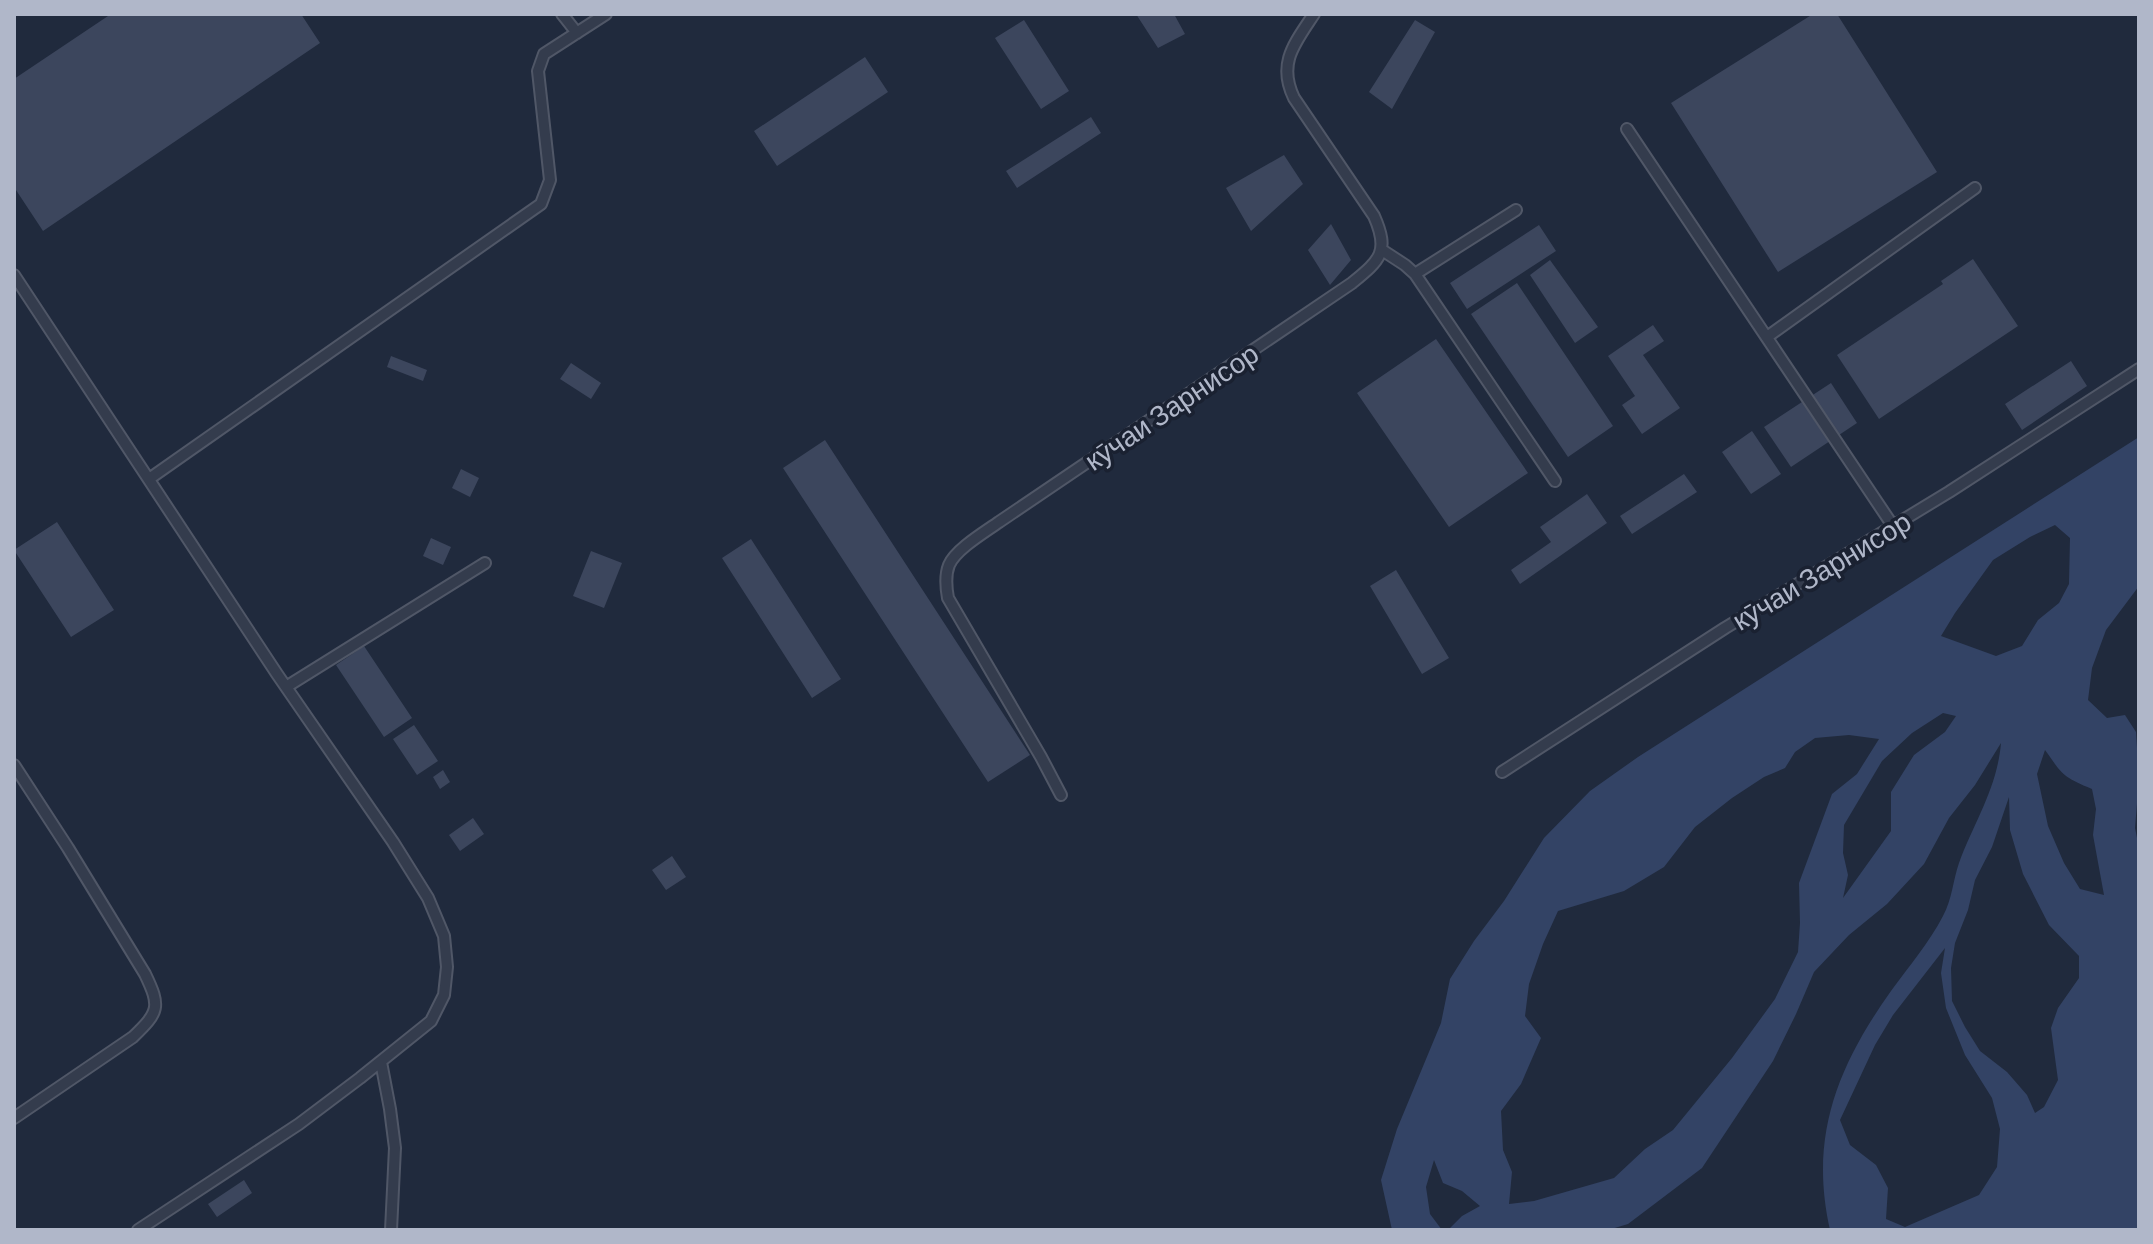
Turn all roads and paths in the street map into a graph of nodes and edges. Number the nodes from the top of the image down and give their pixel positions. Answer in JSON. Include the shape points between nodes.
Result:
{"nodes":[{"id":1,"x":562,"y":14,"type":"edge"},
{"id":2,"x":606,"y":14,"type":"edge"},
{"id":3,"x":1314,"y":14,"type":"edge"},
{"id":4,"x":577,"y":33,"type":"junction"},
{"id":5,"x":1627,"y":129,"type":"dead end"},
{"id":6,"x":1975,"y":188,"type":"dead end"},
{"id":7,"x":1516,"y":210,"type":"dead end"},
{"id":8,"x":1382,"y":250,"type":"junction"},
{"id":9,"x":1415,"y":274,"type":"junction"},
{"id":10,"x":14,"y":275,"type":"edge"},
{"id":11,"x":1767,"y":337,"type":"junction"},
{"id":12,"x":2139,"y":369,"type":"edge"},
{"id":13,"x":149,"y":479,"type":"junction"},
{"id":14,"x":1555,"y":481,"type":"dead end"},
{"id":15,"x":1893,"y":526,"type":"junction"},
{"id":16,"x":485,"y":563,"type":"dead end"},
{"id":17,"x":286,"y":687,"type":"junction"},
{"id":18,"x":14,"y":765,"type":"edge"},
{"id":19,"x":1502,"y":772,"type":"dead end"},
{"id":20,"x":1061,"y":795,"type":"dead end"},
{"id":21,"x":381,"y":1062,"type":"junction"},
{"id":22,"x":14,"y":1118,"type":"edge"},
{"id":23,"x":138,"y":1230,"type":"edge"},
{"id":24,"x":391,"y":1230,"type":"edge"}],
"edges":[{"from":1,"to":4,"type":"lane"},
{"from":2,"to":4,"type":"lane"},
{"from":3,"to":8,"type":"lane","via":[[1295,44],[1287,83],[1374,216]]},
{"from":4,"to":13,"type":"lane","via":[[544,54],[538,71],[550,180],[541,204]]},
{"from":5,"to":11,"type":"lane"},
{"from":6,"to":11,"type":"lane"},
{"from":7,"to":9,"type":"lane"},
{"from":8,"to":9,"type":"lane"},
{"from":8,"to":20,"type":"lane","name":"кӯчаи Зарнисор","via":[[1372,267],[1352,283],[999,522],[950,563],[948,598]]},
{"from":9,"to":14,"type":"lane"},
{"from":10,"to":13,"type":"lane"},
{"from":11,"to":15,"type":"lane"},
{"from":12,"to":15,"type":"lane","name":"кӯчаи Зарнисор"},
{"from":13,"to":17,"type":"lane"},
{"from":15,"to":19,"type":"lane","name":"кӯчаи Зарнисор"},
{"from":16,"to":17,"type":"lane"},
{"from":17,"to":21,"type":"lane","via":[[400,853],[444,936],[444,995],[431,1021]]},
{"from":18,"to":22,"type":"lane","via":[[145,974],[156,1005],[133,1037]]},
{"from":21,"to":23,"type":"lane","via":[[299,1124]]},
{"from":21,"to":24,"type":"lane","via":[[395,1148]]}]}
